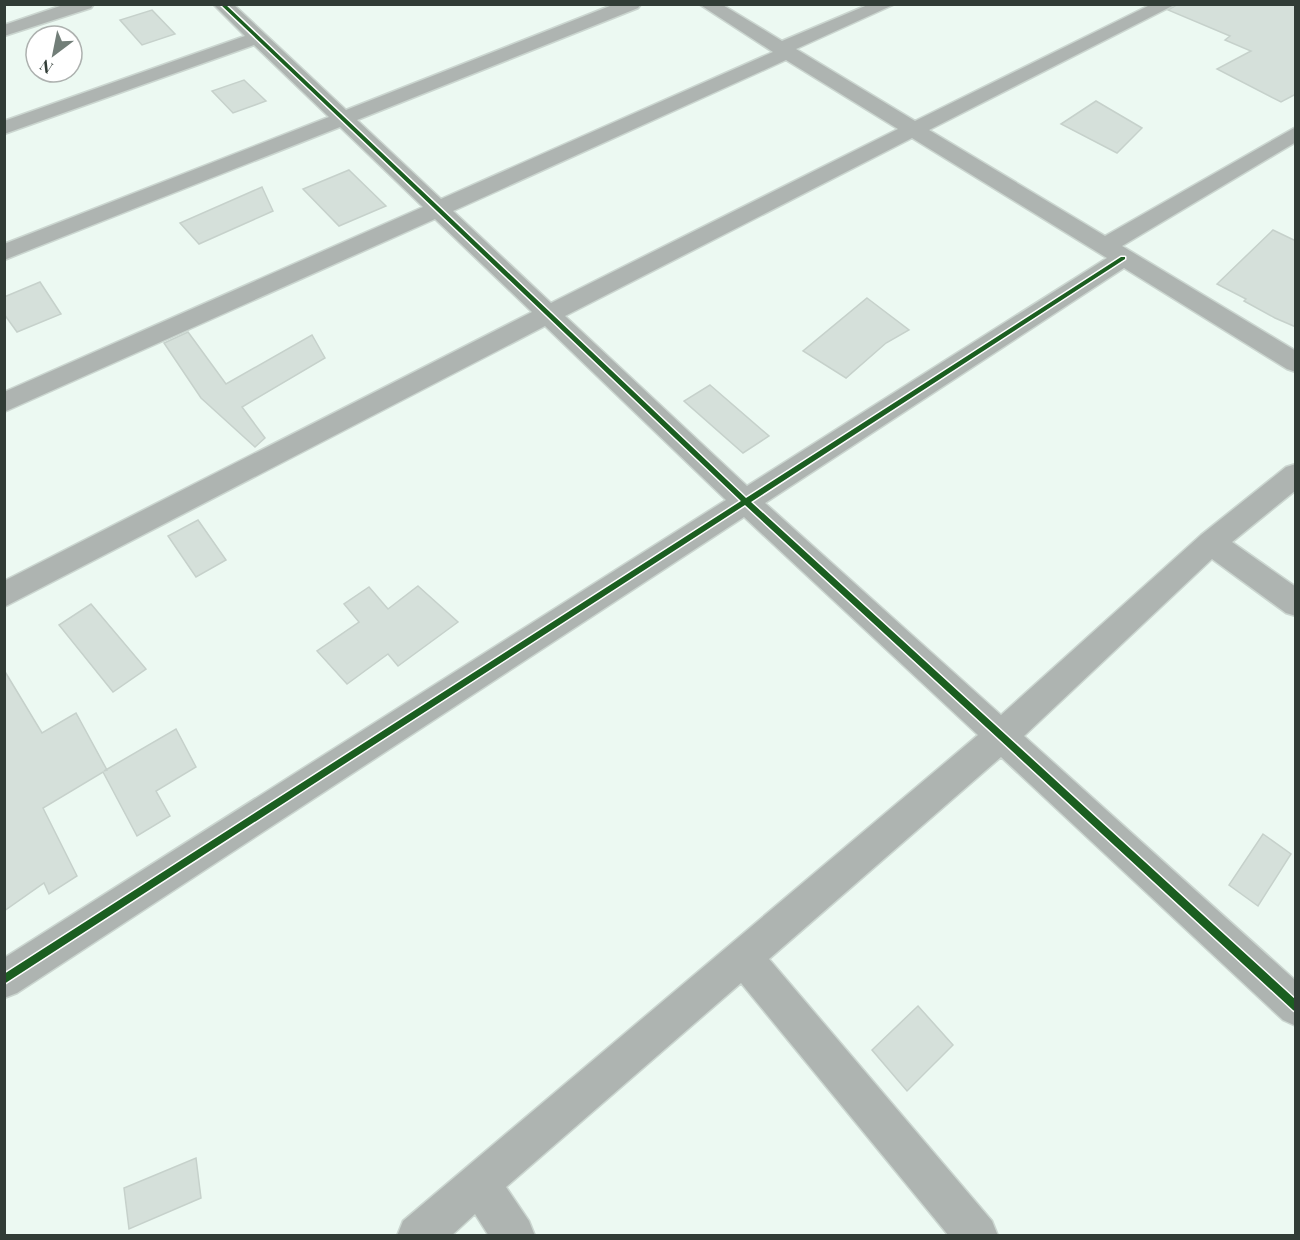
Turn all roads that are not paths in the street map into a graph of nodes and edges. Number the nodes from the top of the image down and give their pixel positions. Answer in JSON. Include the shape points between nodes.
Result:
{"nodes":[{"id":1,"x":85,"y":4,"type":"edge"},
{"id":2,"x":222,"y":4,"type":"edge"},
{"id":3,"x":632,"y":4,"type":"edge"},
{"id":4,"x":708,"y":4,"type":"edge"},
{"id":5,"x":885,"y":4,"type":"edge"},
{"id":6,"x":1167,"y":4,"type":"edge"},
{"id":7,"x":4,"y":31,"type":"edge"},
{"id":8,"x":257,"y":38,"type":"junction"},
{"id":9,"x":786,"y":50,"type":"junction"},
{"id":10,"x":342,"y":121,"type":"junction"},
{"id":11,"x":4,"y":128,"type":"edge"},
{"id":12,"x":912,"y":129,"type":"junction"},
{"id":13,"x":1296,"y":133,"type":"edge"},
{"id":14,"x":435,"y":208,"type":"junction"},
{"id":15,"x":1114,"y":252,"type":"junction"},
{"id":16,"x":4,"y":253,"type":"edge"},
{"id":17,"x":546,"y":314,"type":"junction"},
{"id":18,"x":1296,"y":363,"type":"edge"},
{"id":19,"x":4,"y":404,"type":"edge"},
{"id":20,"x":1296,"y":474,"type":"edge"},
{"id":21,"x":744,"y":500,"type":"junction"},
{"id":22,"x":1211,"y":543,"type":"junction"},
{"id":23,"x":4,"y":595,"type":"edge"},
{"id":24,"x":1296,"y":604,"type":"edge"},
{"id":25,"x":1002,"y":735,"type":"junction"},
{"id":26,"x":743,"y":957,"type":"junction"},
{"id":27,"x":4,"y":980,"type":"edge"},
{"id":28,"x":1296,"y":1006,"type":"edge"},
{"id":29,"x":480,"y":1183,"type":"junction"},
{"id":30,"x":418,"y":1236,"type":"edge"},
{"id":31,"x":514,"y":1236,"type":"edge"},
{"id":32,"x":976,"y":1236,"type":"edge"}],
"edges":[{"from":1,"to":7,"type":"street"},
{"from":2,"to":8,"type":"street"},
{"from":3,"to":10,"type":"street"},
{"from":4,"to":9,"type":"street"},
{"from":5,"to":9,"type":"street"},
{"from":6,"to":12,"type":"street"},
{"from":8,"to":10,"type":"street"},
{"from":8,"to":11,"type":"street"},
{"from":9,"to":12,"type":"street"},
{"from":9,"to":14,"type":"street"},
{"from":10,"to":14,"type":"street"},
{"from":10,"to":16,"type":"street"},
{"from":12,"to":15,"type":"street"},
{"from":12,"to":17,"type":"street"},
{"from":13,"to":15,"type":"street"},
{"from":14,"to":17,"type":"street"},
{"from":14,"to":19,"type":"street"},
{"from":15,"to":18,"type":"street"},
{"from":15,"to":21,"type":"street"},
{"from":17,"to":21,"type":"street"},
{"from":17,"to":23,"type":"street"},
{"from":20,"to":22,"type":"street"},
{"from":21,"to":25,"type":"street"},
{"from":21,"to":27,"type":"street"},
{"from":22,"to":24,"type":"street"},
{"from":22,"to":25,"type":"street"},
{"from":25,"to":26,"type":"street"},
{"from":25,"to":28,"type":"street"},
{"from":26,"to":29,"type":"street"},
{"from":26,"to":32,"type":"street"},
{"from":29,"to":30,"type":"street"},
{"from":29,"to":31,"type":"street"}]}
